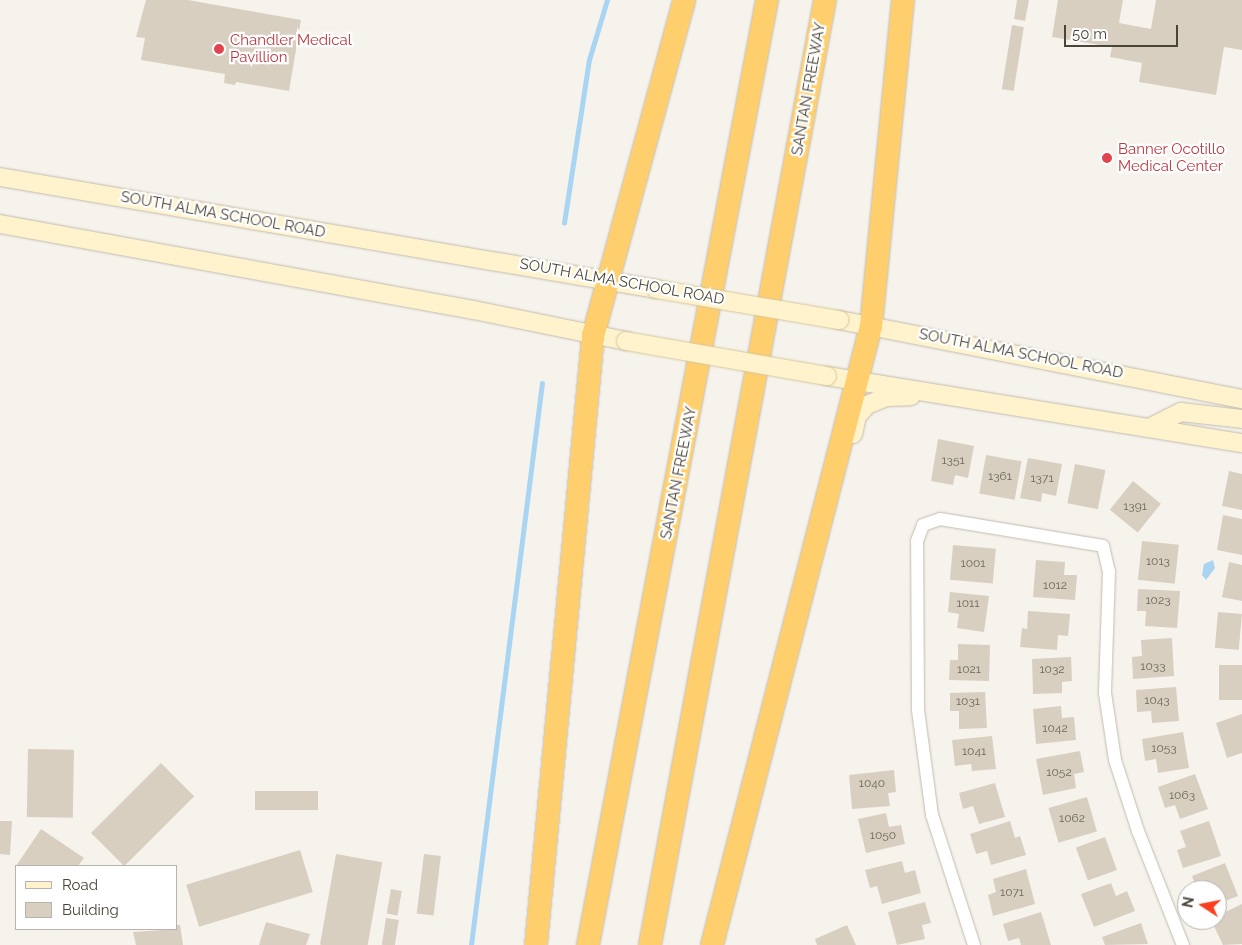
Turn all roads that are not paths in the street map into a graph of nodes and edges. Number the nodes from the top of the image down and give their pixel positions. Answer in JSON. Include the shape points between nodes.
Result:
{"nodes":[{"id":1,"x":684,"y":0,"type":"edge"},
{"id":2,"x":767,"y":0,"type":"edge"},
{"id":3,"x":825,"y":0,"type":"edge"},
{"id":4,"x":903,"y":0,"type":"edge"},
{"id":5,"x":0,"y":177,"type":"edge"},
{"id":6,"x":0,"y":224,"type":"edge"},
{"id":7,"x":607,"y":279,"type":"junction"},
{"id":8,"x":871,"y":326,"type":"junction"},
{"id":9,"x":593,"y":336,"type":"junction"},
{"id":10,"x":856,"y":381,"type":"junction"},
{"id":11,"x":940,"y":394,"type":"junction"},
{"id":12,"x":1242,"y":399,"type":"edge"},
{"id":13,"x":1242,"y":419,"type":"edge"},
{"id":14,"x":1153,"y":426,"type":"junction"},
{"id":15,"x":1242,"y":443,"type":"edge"},
{"id":16,"x":780,"y":681,"type":"junction"},
{"id":17,"x":972,"y":944,"type":"edge"},
{"id":18,"x":536,"y":945,"type":"edge"},
{"id":19,"x":588,"y":945,"type":"edge"},
{"id":20,"x":650,"y":945,"type":"edge"},
{"id":21,"x":712,"y":945,"type":"edge"},
{"id":22,"x":1183,"y":945,"type":"edge"}],
"edges":[{"from":1,"to":7,"type":"highway"},
{"from":2,"to":19,"type":"highway","name":"SANTAN FREEWAY"},
{"from":3,"to":20,"type":"highway","name":"SANTAN FREEWAY"},
{"from":4,"to":8,"type":"highway"},
{"from":5,"to":7,"type":"main road","name":"SOUTH ALMA SCHOOL ROAD"},
{"from":6,"to":9,"type":"main road","via":[[474,310]]},
{"from":7,"to":8,"type":"main road","name":"SOUTH ALMA SCHOOL ROAD","bridge":true},
{"from":7,"to":9,"type":"highway"},
{"from":8,"to":10,"type":"highway"},
{"from":8,"to":12,"type":"main road","name":"SOUTH ALMA SCHOOL ROAD"},
{"from":9,"to":10,"type":"main road","bridge":true},
{"from":9,"to":18,"type":"highway"},
{"from":10,"to":11,"type":"main road"},
{"from":10,"to":16,"type":"highway"},
{"from":11,"to":14,"type":"main road"},
{"from":11,"to":16,"type":"main road","via":[[887,397],[867,405],[857,416],[799,641]]},
{"from":13,"to":14,"type":"main road","via":[[1181,412]]},
{"from":14,"to":15,"type":"main road"},
{"from":16,"to":21,"type":"highway"},
{"from":17,"to":22,"type":"street","via":[[932,815],[918,710],[917,541],[923,525],[940,519],[1103,546],[1108,570],[1105,693],[1115,760],[1138,832]]}]}
